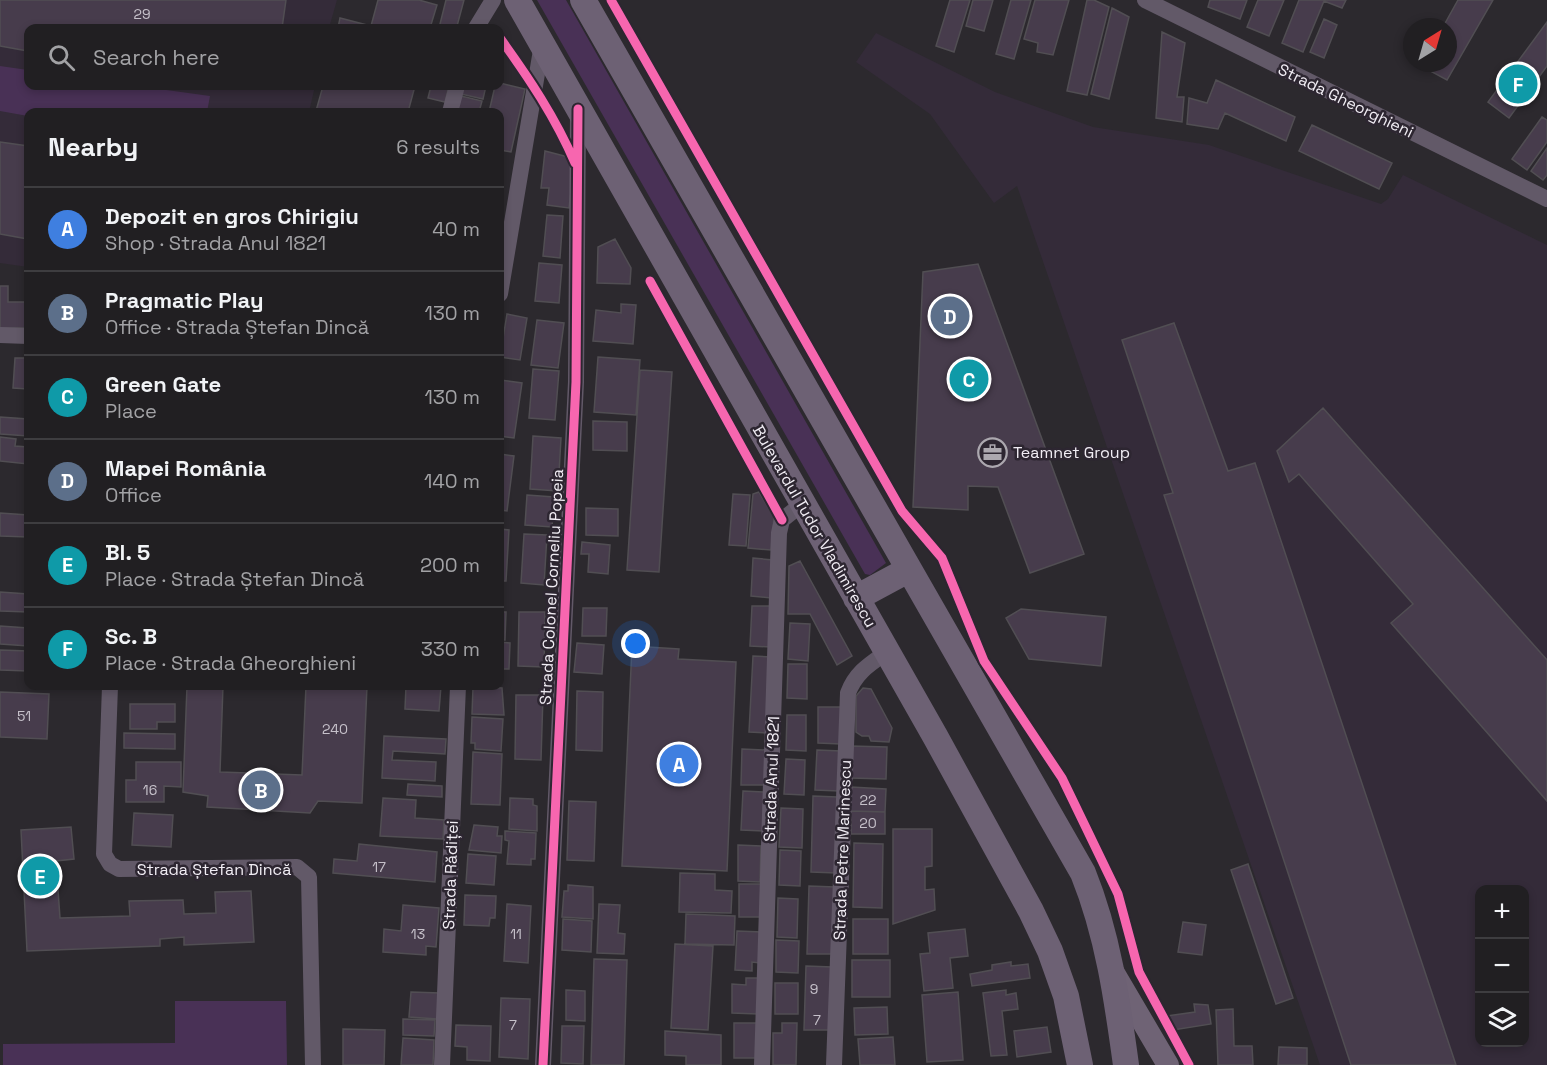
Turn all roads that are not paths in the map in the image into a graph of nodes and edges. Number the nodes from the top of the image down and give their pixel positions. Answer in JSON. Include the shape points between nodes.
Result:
{"nodes":[{"id":1,"x":493,"y":0,"type":"edge"},
{"id":2,"x":517,"y":0,"type":"edge"},
{"id":3,"x":583,"y":0,"type":"edge"},
{"id":4,"x":1145,"y":0,"type":"edge"},
{"id":5,"x":478,"y":24,"type":"edge"},
{"id":6,"x":542,"y":44,"type":"junction"},
{"id":7,"x":456,"y":90,"type":"edge"},
{"id":8,"x":532,"y":101,"type":"junction"},
{"id":9,"x":575,"y":103,"type":"junction"},
{"id":10,"x":451,"y":108,"type":"edge"},
{"id":11,"x":617,"y":177,"type":"junction"},
{"id":12,"x":578,"y":187,"type":"junction"},
{"id":13,"x":1547,"y":199,"type":"edge"},
{"id":14,"x":504,"y":270,"type":"edge"},
{"id":15,"x":0,"y":336,"type":"edge"},
{"id":16,"x":24,"y":336,"type":"edge"},
{"id":17,"x":802,"y":504,"type":"junction"},
{"id":18,"x":908,"y":570,"type":"junction"},
{"id":19,"x":856,"y":598,"type":"junction"},
{"id":20,"x":887,"y":652,"type":"junction"},
{"id":21,"x":110,"y":690,"type":"edge"},
{"id":22,"x":458,"y":690,"type":"edge"},
{"id":23,"x":1113,"y":971,"type":"junction"},
{"id":24,"x":313,"y":1065,"type":"edge"},
{"id":25,"x":442,"y":1065,"type":"edge"},
{"id":26,"x":543,"y":1065,"type":"edge"},
{"id":27,"x":762,"y":1065,"type":"edge"},
{"id":28,"x":834,"y":1065,"type":"edge"},
{"id":29,"x":1080,"y":1065,"type":"edge"},
{"id":30,"x":1126,"y":1065,"type":"edge"},
{"id":31,"x":1168,"y":1065,"type":"edge"}],
"edges":[{"from":1,"to":5,"type":"street"},
{"from":2,"to":6,"type":"main road","name":"Bulevardul Tudor Vladimirescu"},
{"from":3,"to":18,"type":"main road"},
{"from":4,"to":13,"type":"street","name":"Strada Gheorghieni"},
{"from":6,"to":8,"type":"street"},
{"from":6,"to":9,"type":"main road","name":"Bulevardul Tudor Vladimirescu"},
{"from":7,"to":10,"type":"street"},
{"from":8,"to":9,"type":"street","via":[[546,87],[562,89]]},
{"from":8,"to":14,"type":"street"},
{"from":9,"to":11,"type":"main road","name":"Bulevardul Tudor Vladimirescu"},
{"from":9,"to":12,"type":"street","name":"Strada Colonel Corneliu Popeia"},
{"from":11,"to":12,"type":"street","via":[[597,166],[588,170]]},
{"from":11,"to":17,"type":"main road","name":"Bulevardul Tudor Vladimirescu"},
{"from":12,"to":26,"type":"street","name":"Strada Colonel Corneliu Popeia","via":[[576,382]]},
{"from":15,"to":16,"type":"street"},
{"from":17,"to":19,"type":"main road","name":"Bulevardul Tudor Vladimirescu"},
{"from":17,"to":27,"type":"street","name":"Strada Anul 1821","via":[[782,520],[779,533]]},
{"from":18,"to":19,"type":"main road"},
{"from":18,"to":23,"type":"main road","via":[[1083,873],[1095,900]]},
{"from":19,"to":20,"type":"main road","name":"Bulevardul Tudor Vladimirescu"},
{"from":20,"to":28,"type":"street","name":"Strada Petre Marinescu","via":[[862,669],[849,693]]},
{"from":20,"to":29,"type":"main road","name":"Bulevardul Tudor Vladimirescu","via":[[1050,951],[1066,996]]},
{"from":21,"to":24,"type":"street","name":"Strada Ștefan Dincă","via":[[104,854],[110,864],[119,868],[297,867],[309,877]]},
{"from":22,"to":25,"type":"street","name":"Strada Rădiței"},
{"from":23,"to":30,"type":"main road"},
{"from":23,"to":31,"type":"street"}]}
